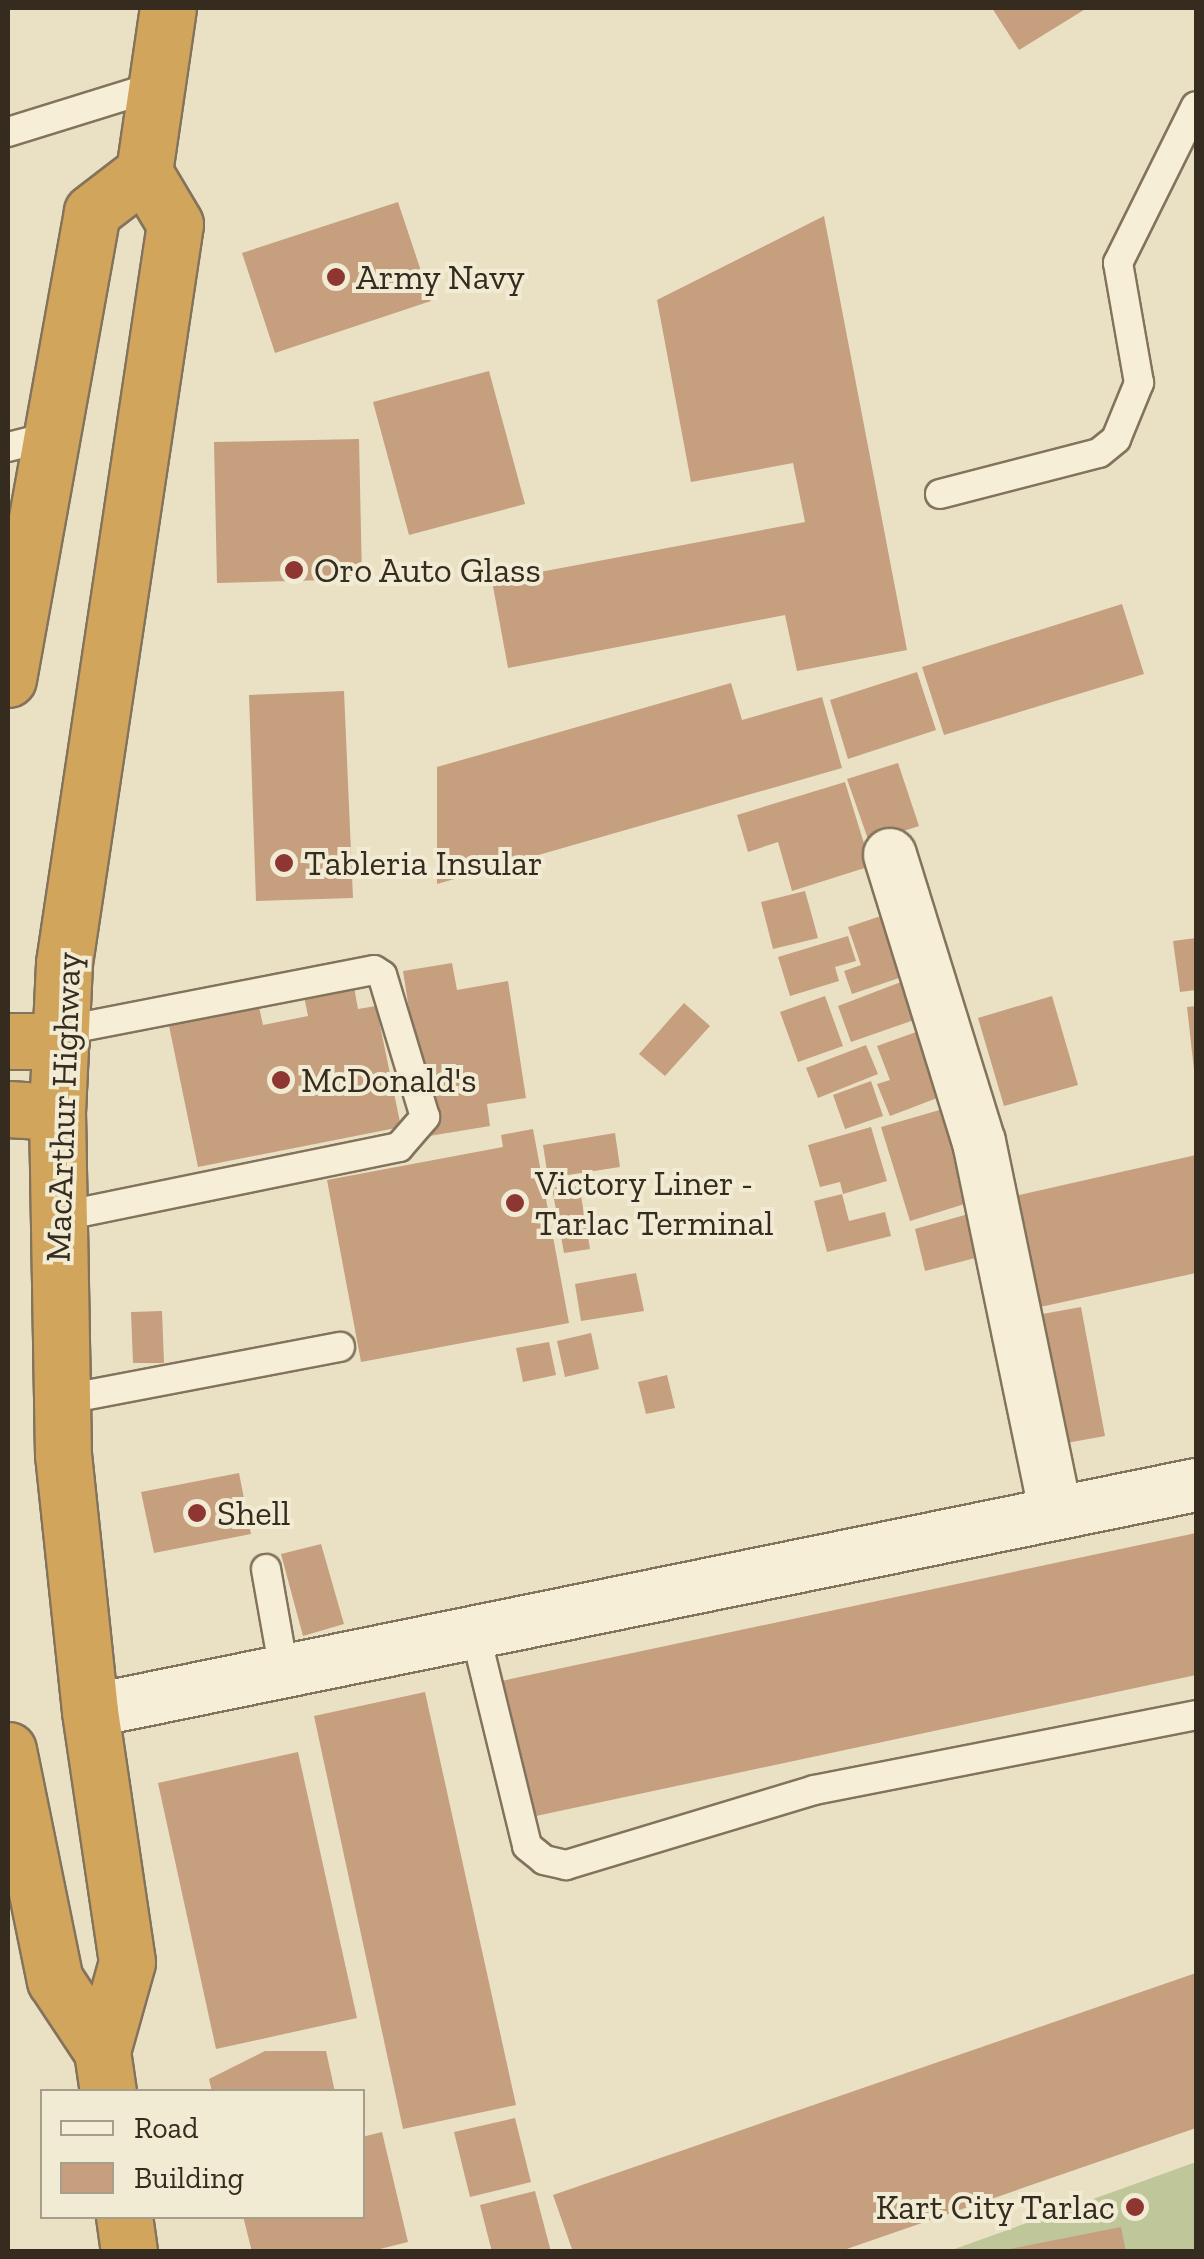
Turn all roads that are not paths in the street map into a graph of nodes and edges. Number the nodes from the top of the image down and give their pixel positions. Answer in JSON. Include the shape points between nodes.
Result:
{"nodes":[{"id":1,"x":168,"y":8,"type":"edge"},
{"id":2,"x":157,"y":86,"type":"junction"},
{"id":3,"x":1196,"y":106,"type":"edge"},
{"id":4,"x":8,"y":132,"type":"edge"},
{"id":5,"x":144,"y":172,"type":"junction"},
{"id":6,"x":25,"y":473,"type":"edge"},
{"id":7,"x":940,"y":494,"type":"dead end"},
{"id":8,"x":8,"y":679,"type":"edge"},
{"id":9,"x":890,"y":855,"type":"dead end"},
{"id":10,"x":43,"y":1038,"type":"edge"},
{"id":11,"x":32,"y":1111,"type":"edge"},
{"id":12,"x":58,"y":1216,"type":"junction"},
{"id":13,"x":340,"y":1347,"type":"dead end"},
{"id":14,"x":60,"y":1400,"type":"junction"},
{"id":15,"x":1196,"y":1485,"type":"edge"},
{"id":16,"x":1056,"y":1514,"type":"junction"},
{"id":17,"x":266,"y":1568,"type":"dead end"},
{"id":18,"x":476,"y":1632,"type":"junction"},
{"id":19,"x":284,"y":1671,"type":"junction"},
{"id":20,"x":90,"y":1711,"type":"junction"},
{"id":21,"x":1196,"y":1715,"type":"edge"},
{"id":22,"x":8,"y":1750,"type":"edge"},
{"id":23,"x":105,"y":2071,"type":"edge"},
{"id":24,"x":124,"y":2219,"type":"edge"},
{"id":25,"x":129,"y":2252,"type":"edge"}],
"edges":[{"from":1,"to":2,"type":"highway"},
{"from":2,"to":4,"type":"lane"},
{"from":2,"to":5,"type":"highway"},
{"from":3,"to":7,"type":"lane","via":[[1118,264],[1140,384],[1116,438],[1099,453]]},
{"from":5,"to":6,"type":"highway","via":[[92,212]]},
{"from":5,"to":10,"type":"highway","name":"MacArthur Highway","via":[[174,224],[66,943]]},
{"from":6,"to":8,"type":"highway"},
{"from":9,"to":16,"type":"street","via":[[979,1142]]},
{"from":10,"to":11,"type":"highway","name":"MacArthur Highway"},
{"from":10,"to":12,"type":"lane","via":[[374,970],[382,975],[424,1116],[399,1146],[221,1188]]},
{"from":11,"to":12,"type":"highway","name":"MacArthur Highway"},
{"from":12,"to":14,"type":"highway","name":"MacArthur Highway"},
{"from":13,"to":14,"type":"lane"},
{"from":14,"to":20,"type":"highway","name":"MacArthur Highway"},
{"from":15,"to":16,"type":"street"},
{"from":16,"to":18,"type":"street"},
{"from":17,"to":19,"type":"lane"},
{"from":18,"to":19,"type":"street"},
{"from":18,"to":21,"type":"lane","via":[[527,1846],[544,1860],[566,1864],[814,1790]]},
{"from":19,"to":20,"type":"street"},
{"from":20,"to":23,"type":"highway","name":"MacArthur Highway","via":[[127,1962]]},
{"from":22,"to":23,"type":"highway","name":"MacArthur Highway","via":[[55,1980]]},
{"from":24,"to":25,"type":"highway"}]}
